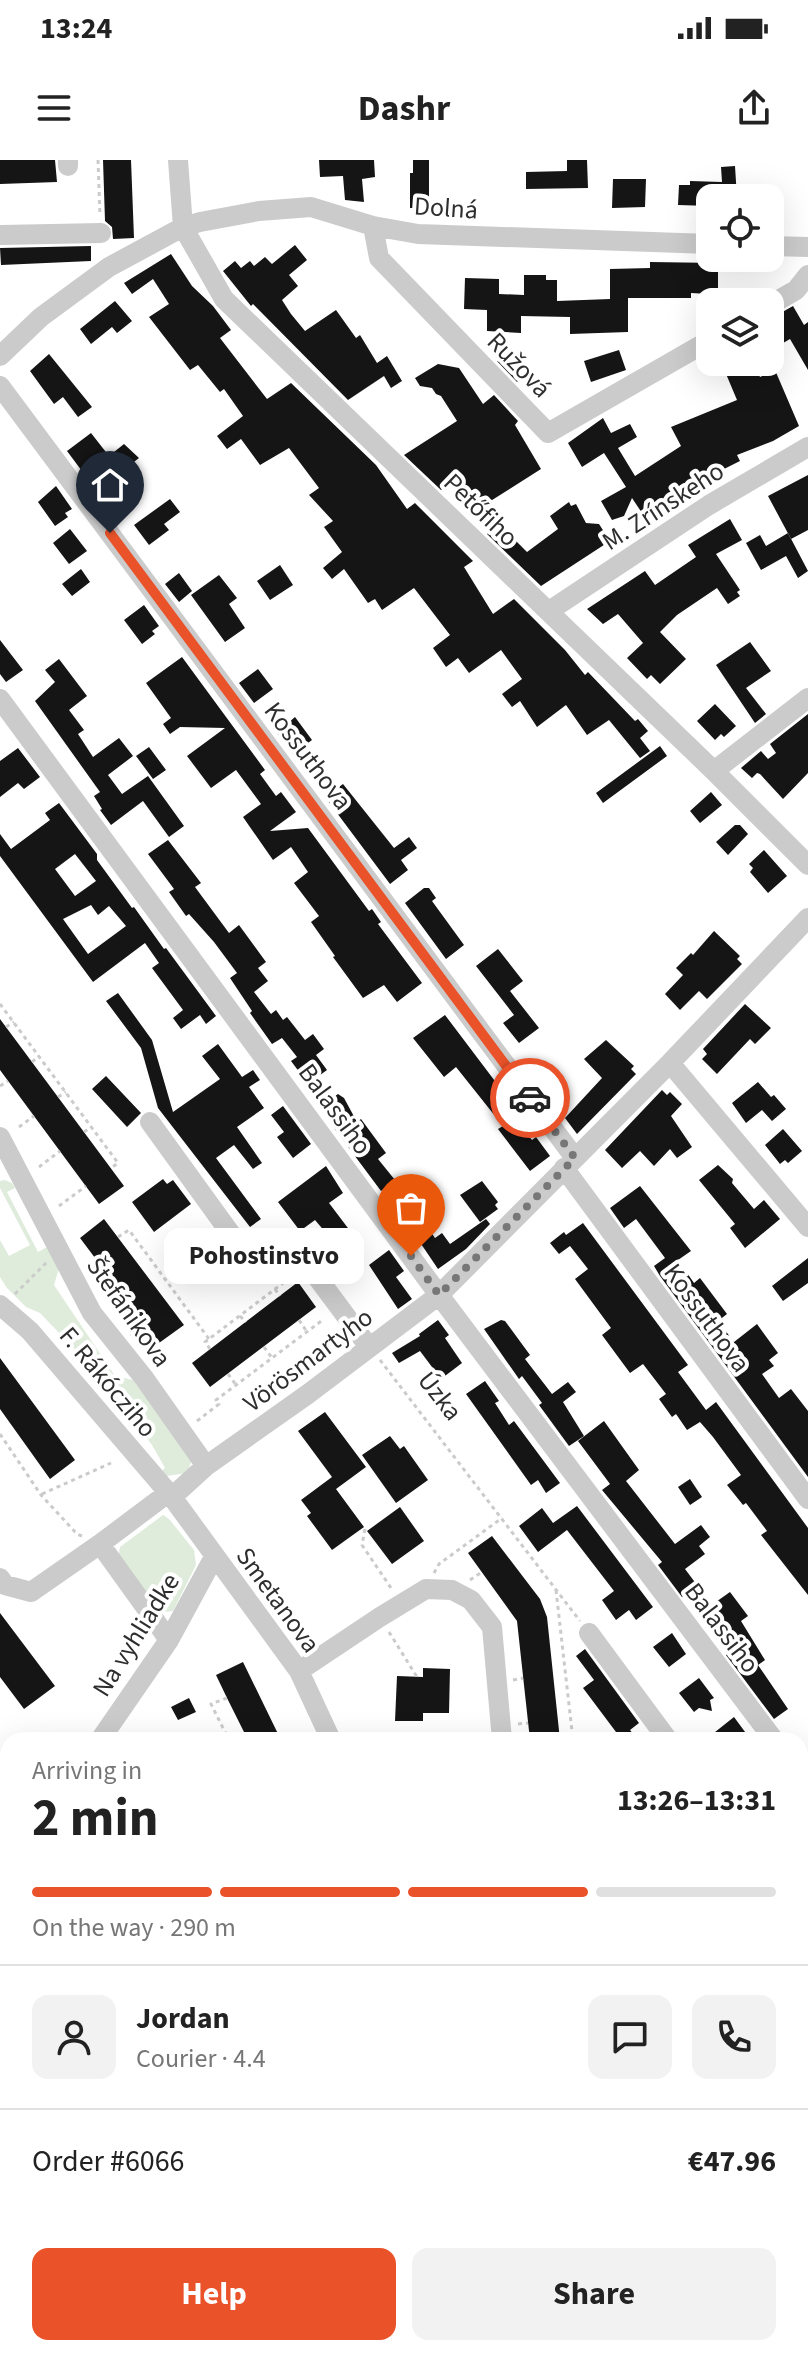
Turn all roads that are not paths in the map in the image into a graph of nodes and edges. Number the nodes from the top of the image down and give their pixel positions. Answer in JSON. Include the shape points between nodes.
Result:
{"nodes":[{"id":1,"x":178,"y":160,"type":"edge"},
{"id":2,"x":373,"y":226,"type":"junction"},
{"id":3,"x":183,"y":227,"type":"junction"},
{"id":4,"x":101,"y":233,"type":"road end"},
{"id":5,"x":1,"y":235,"type":"edge"},
{"id":6,"x":696,"y":244,"type":"edge"},
{"id":7,"x":784,"y":246,"type":"edge"},
{"id":8,"x":808,"y":247,"type":"edge"},
{"id":9,"x":808,"y":275,"type":"edge"},
{"id":10,"x":784,"y":297,"type":"edge"},
{"id":11,"x":696,"y":348,"type":"edge"},
{"id":12,"x":0,"y":356,"type":"edge"},
{"id":13,"x":0,"y":386,"type":"edge"},
{"id":14,"x":808,"y":447,"type":"edge"},
{"id":15,"x":549,"y":611,"type":"junction"},
{"id":16,"x":808,"y":698,"type":"edge"},
{"id":17,"x":0,"y":699,"type":"edge"},
{"id":18,"x":714,"y":771,"type":"junction"},
{"id":19,"x":808,"y":865,"type":"edge"},
{"id":20,"x":808,"y":918,"type":"edge"},
{"id":21,"x":670,"y":1063,"type":"junction"},
{"id":22,"x":150,"y":1122,"type":"dead end"},
{"id":23,"x":0,"y":1137,"type":"edge"},
{"id":24,"x":569,"y":1163,"type":"junction"},
{"id":25,"x":808,"y":1227,"type":"edge"},
{"id":26,"x":439,"y":1295,"type":"junction"},
{"id":27,"x":0,"y":1305,"type":"edge"},
{"id":28,"x":369,"y":1347,"type":"junction"},
{"id":29,"x":206,"y":1466,"type":"junction"},
{"id":30,"x":170,"y":1495,"type":"junction"},
{"id":31,"x":808,"y":1499,"type":"edge"},
{"id":32,"x":100,"y":1544,"type":"junction"},
{"id":33,"x":214,"y":1557,"type":"junction"},
{"id":34,"x":0,"y":1578,"type":"edge"},
{"id":35,"x":589,"y":1633,"type":"road end"},
{"id":36,"x":169,"y":1640,"type":"junction"},
{"id":37,"x":299,"y":1671,"type":"junction"},
{"id":38,"x":106,"y":1732,"type":"edge"},
{"id":39,"x":327,"y":1732,"type":"edge"},
{"id":40,"x":501,"y":1732,"type":"edge"},
{"id":41,"x":662,"y":1732,"type":"edge"},
{"id":42,"x":768,"y":1732,"type":"edge"}],
"edges":[{"from":1,"to":3,"type":"street","name":"Petőfiho"},
{"from":2,"to":3,"type":"street","name":"Dolná","via":[[311,207],[259,211]]},
{"from":2,"to":6,"type":"street","name":"Dolná","via":[[418,234]]},
{"from":2,"to":11,"type":"street","name":"Ružová","via":[[379,258],[548,433]]},
{"from":3,"to":12,"type":"street","name":"Dolná","via":[[109,267],[41,317]]},
{"from":3,"to":15,"type":"street","name":"Petőfiho","via":[[224,299]]},
{"from":4,"to":5,"type":"street"},
{"from":7,"to":8,"type":"street"},
{"from":9,"to":10,"type":"street"},
{"from":13,"to":24,"type":"street","name":"Kossuthova"},
{"from":14,"to":15,"type":"street","name":"M. Zrínskeho"},
{"from":15,"to":18,"type":"street","name":"Petőfiho"},
{"from":16,"to":18,"type":"street"},
{"from":17,"to":26,"type":"street","name":"Balassiho"},
{"from":18,"to":19,"type":"street","name":"Petőfiho"},
{"from":20,"to":21,"type":"street","name":"Vörösmartyho"},
{"from":21,"to":24,"type":"street","name":"Vörösmartyho"},
{"from":21,"to":25,"type":"street"},
{"from":22,"to":28,"type":"street","via":[[244,1250],[300,1258]]},
{"from":23,"to":29,"type":"street","name":"Štefánikova","via":[[92,1313]]},
{"from":24,"to":26,"type":"street","name":"Vörösmartyho"},
{"from":24,"to":31,"type":"street","name":"Kossuthova"},
{"from":26,"to":28,"type":"street","name":"Vörösmartyho"},
{"from":26,"to":42,"type":"street","name":"Balassiho"},
{"from":27,"to":30,"type":"street","name":"F. Rákócziho","via":[[30,1331]]},
{"from":28,"to":29,"type":"street","name":"Vörösmartyho"},
{"from":29,"to":30,"type":"street","name":"Vörösmartyho"},
{"from":30,"to":32,"type":"street","name":"Vörösmartyho"},
{"from":30,"to":33,"type":"street","name":"Smetanova"},
{"from":32,"to":34,"type":"street","name":"Vörösmartyho","via":[[31,1592],[5,1585]]},
{"from":32,"to":36,"type":"street"},
{"from":33,"to":36,"type":"street","name":"Na vyhliadke"},
{"from":33,"to":37,"type":"street","name":"Smetanova"},
{"from":35,"to":41,"type":"street"},
{"from":36,"to":38,"type":"street","name":"Na vyhliadke"},
{"from":37,"to":39,"type":"street","name":"Smetanova"},
{"from":37,"to":40,"type":"street","via":[[426,1589],[452,1590],[471,1600],[492,1627]]}]}
